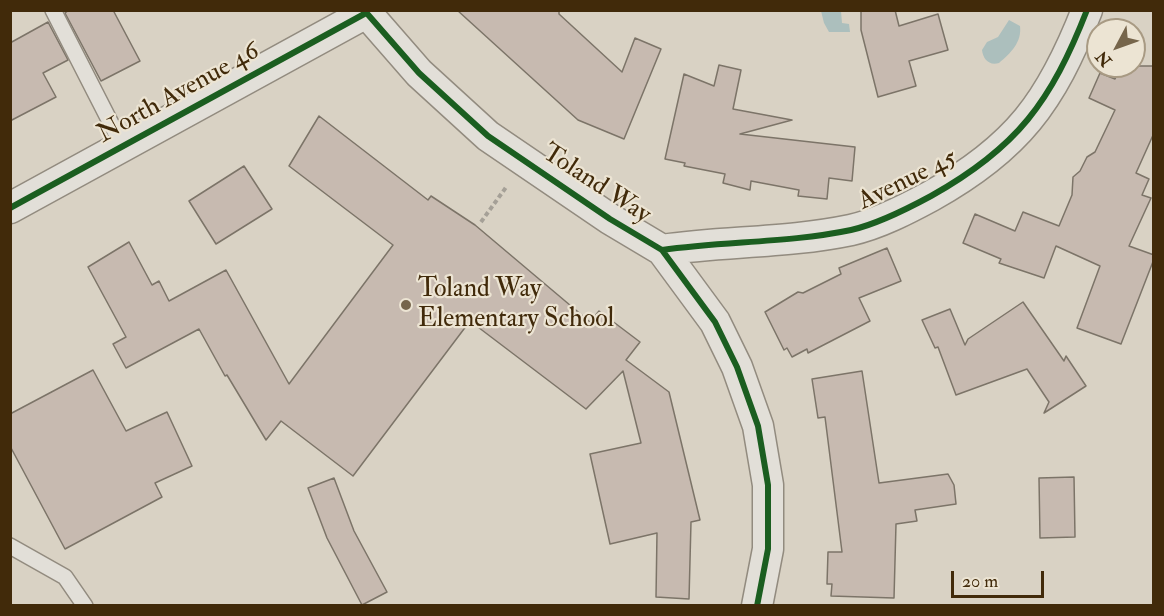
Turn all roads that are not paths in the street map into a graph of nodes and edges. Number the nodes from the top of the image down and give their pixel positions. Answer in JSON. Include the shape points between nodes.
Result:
{"nodes":[{"id":1,"x":53,"y":10,"type":"edge"},
{"id":2,"x":1087,"y":10,"type":"edge"},
{"id":3,"x":365,"y":12,"type":"edge"},
{"id":4,"x":123,"y":147,"type":"junction"},
{"id":5,"x":10,"y":208,"type":"edge"},
{"id":6,"x":662,"y":250,"type":"junction"},
{"id":7,"x":10,"y":546,"type":"edge"},
{"id":8,"x":85,"y":606,"type":"edge"},
{"id":9,"x":757,"y":606,"type":"edge"}],
"edges":[{"from":1,"to":4,"type":"lane"},
{"from":2,"to":6,"type":"street","name":"Avenue 45","via":[[1073,46],[1023,128],[998,154],[960,180],[911,207],[854,229]]},
{"from":3,"to":4,"type":"street","name":"North Avenue 46"},
{"from":3,"to":6,"type":"street","name":"Toland Way","via":[[419,73],[488,136]]},
{"from":4,"to":5,"type":"street","name":"North Avenue 46"},
{"from":6,"to":9,"type":"street","name":"Toland Way","via":[[715,322],[737,367],[758,426],[768,484],[768,549]]},
{"from":7,"to":8,"type":"lane","via":[[65,577]]}]}
